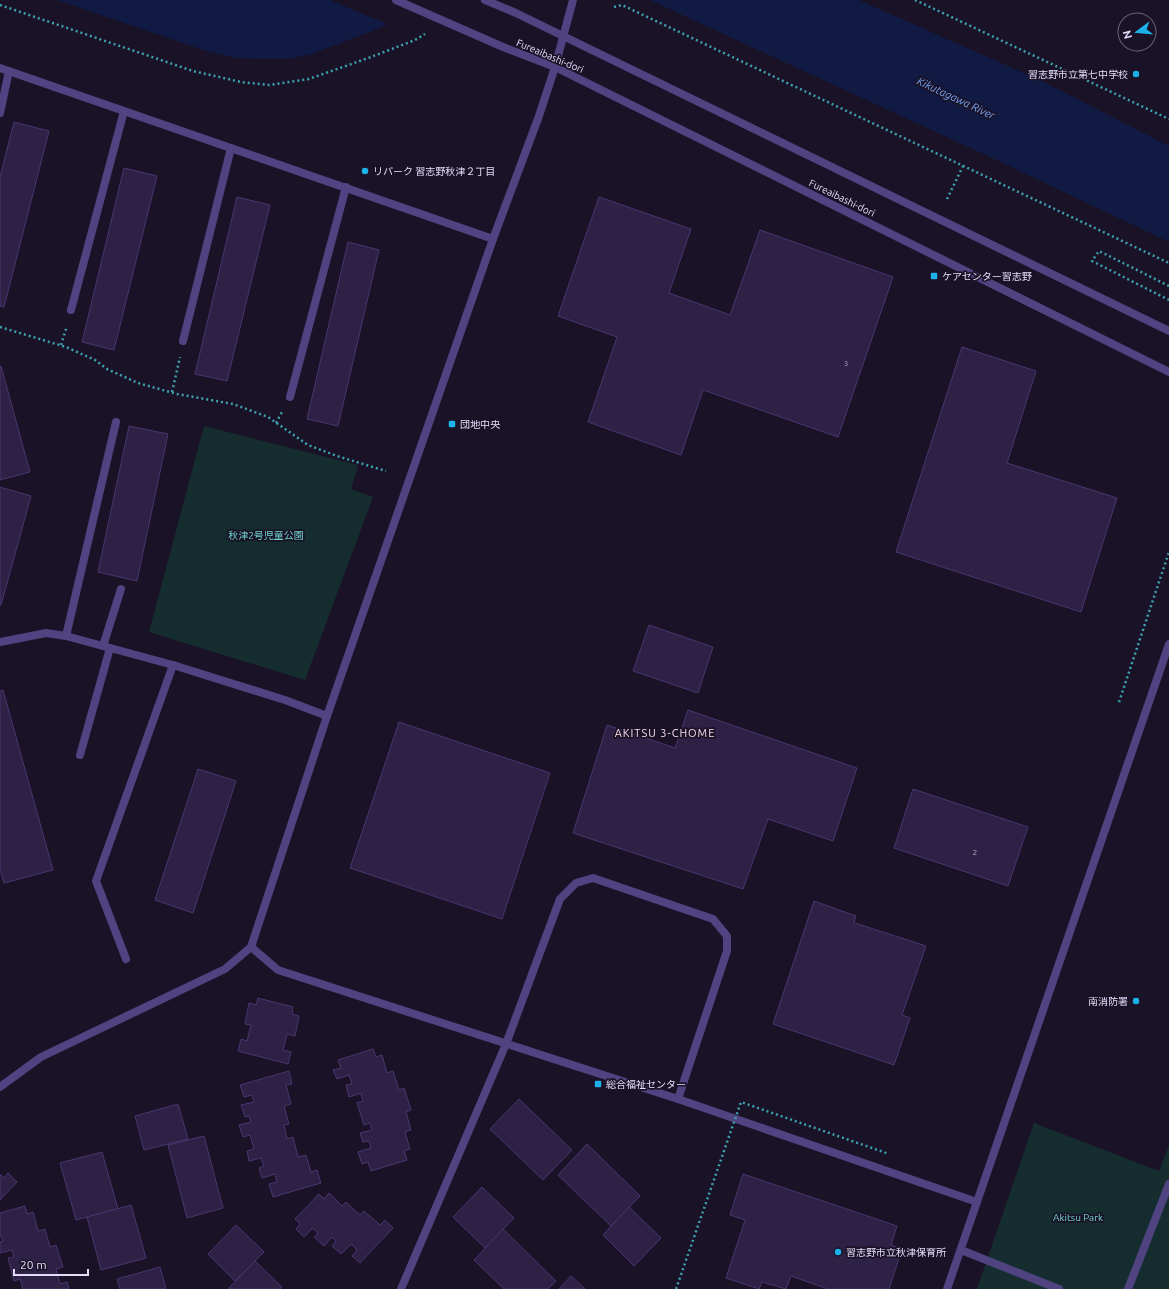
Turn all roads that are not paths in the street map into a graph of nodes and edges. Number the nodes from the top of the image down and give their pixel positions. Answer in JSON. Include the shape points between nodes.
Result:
{"nodes":[{"id":1,"x":396,"y":0,"type":"edge"},
{"id":2,"x":484,"y":0,"type":"edge"},
{"id":3,"x":573,"y":0,"type":"edge"},
{"id":4,"x":563,"y":36,"type":"junction"},
{"id":5,"x":555,"y":67,"type":"junction"},
{"id":6,"x":0,"y":68,"type":"edge"},
{"id":7,"x":9,"y":71,"type":"junction"},
{"id":8,"x":124,"y":111,"type":"junction"},
{"id":9,"x":0,"y":113,"type":"edge"},
{"id":10,"x":232,"y":148,"type":"junction"},
{"id":11,"x":346,"y":187,"type":"junction"},
{"id":12,"x":493,"y":239,"type":"junction"},
{"id":13,"x":71,"y":310,"type":"dead end"},
{"id":14,"x":1169,"y":330,"type":"edge"},
{"id":15,"x":183,"y":341,"type":"road end"},
{"id":16,"x":1169,"y":372,"type":"edge"},
{"id":17,"x":290,"y":397,"type":"dead end"},
{"id":18,"x":116,"y":422,"type":"dead end"},
{"id":19,"x":121,"y":589,"type":"dead end"},
{"id":20,"x":66,"y":636,"type":"junction"},
{"id":21,"x":0,"y":642,"type":"edge"},
{"id":22,"x":1169,"y":644,"type":"edge"},
{"id":23,"x":107,"y":647,"type":"junction"},
{"id":24,"x":173,"y":665,"type":"junction"},
{"id":25,"x":327,"y":716,"type":"junction"},
{"id":26,"x":80,"y":755,"type":"dead end"},
{"id":27,"x":251,"y":947,"type":"junction"},
{"id":28,"x":126,"y":959,"type":"dead end"},
{"id":29,"x":506,"y":1044,"type":"junction"},
{"id":30,"x":0,"y":1087,"type":"edge"},
{"id":31,"x":678,"y":1099,"type":"junction"},
{"id":32,"x":1169,"y":1184,"type":"edge"},
{"id":33,"x":977,"y":1202,"type":"junction"},
{"id":34,"x":961,"y":1250,"type":"junction"},
{"id":35,"x":402,"y":1289,"type":"edge"},
{"id":36,"x":948,"y":1289,"type":"edge"},
{"id":37,"x":1059,"y":1289,"type":"edge"},
{"id":38,"x":1128,"y":1289,"type":"edge"}],
"edges":[{"from":1,"to":5,"type":"street","name":"Fureaibashi-dori"},
{"from":2,"to":4,"type":"street"},
{"from":3,"to":4,"type":"street"},
{"from":4,"to":5,"type":"street"},
{"from":4,"to":14,"type":"street"},
{"from":5,"to":12,"type":"street","via":[[533,134]]},
{"from":5,"to":16,"type":"street","name":"Fureaibashi-dori"},
{"from":6,"to":7,"type":"street"},
{"from":7,"to":8,"type":"street"},
{"from":7,"to":9,"type":"street"},
{"from":8,"to":10,"type":"street"},
{"from":8,"to":13,"type":"street"},
{"from":10,"to":11,"type":"street"},
{"from":10,"to":15,"type":"street"},
{"from":11,"to":12,"type":"street"},
{"from":11,"to":17,"type":"street"},
{"from":12,"to":25,"type":"street"},
{"from":18,"to":20,"type":"street"},
{"from":19,"to":23,"type":"street"},
{"from":20,"to":21,"type":"street","via":[[46,633]]},
{"from":20,"to":23,"type":"street"},
{"from":22,"to":33,"type":"street"},
{"from":23,"to":24,"type":"street"},
{"from":23,"to":26,"type":"street"},
{"from":24,"to":25,"type":"street"},
{"from":24,"to":28,"type":"street","via":[[96,881]]},
{"from":25,"to":27,"type":"street"},
{"from":27,"to":29,"type":"street","via":[[278,970]]},
{"from":27,"to":30,"type":"street","via":[[225,969],[41,1057]]},
{"from":29,"to":31,"type":"street"},
{"from":29,"to":31,"type":"street","via":[[560,899],[576,883],[593,878],[713,919],[727,936],[727,951]]},
{"from":29,"to":35,"type":"street"},
{"from":31,"to":33,"type":"street"},
{"from":32,"to":38,"type":"street"},
{"from":33,"to":34,"type":"street"},
{"from":34,"to":36,"type":"street"},
{"from":34,"to":37,"type":"street"}]}
